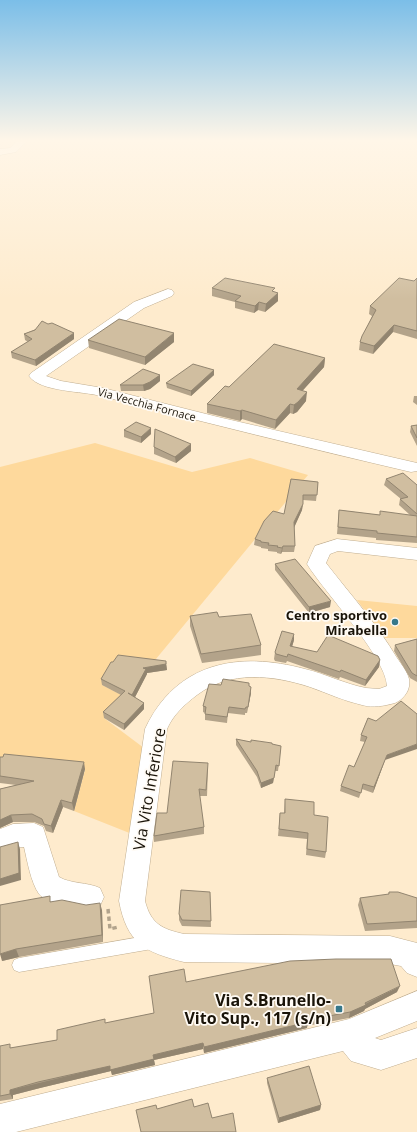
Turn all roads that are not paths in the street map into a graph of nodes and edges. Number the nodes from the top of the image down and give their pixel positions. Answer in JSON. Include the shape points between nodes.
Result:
{"nodes":[{"id":1,"x":168,"y":293,"type":"dead end"},
{"id":2,"x":415,"y":468,"type":"edge"},
{"id":3,"x":417,"y":554,"type":"edge"},
{"id":4,"x":0,"y":841,"type":"edge"},
{"id":5,"x":92,"y":897,"type":"road end"},
{"id":6,"x":157,"y":941,"type":"junction"},
{"id":7,"x":417,"y":963,"type":"edge"},
{"id":8,"x":20,"y":965,"type":"dead end"},
{"id":9,"x":417,"y":1006,"type":"edge"},
{"id":10,"x":349,"y":1034,"type":"junction"},
{"id":11,"x":417,"y":1043,"type":"edge"},
{"id":12,"x":0,"y":1120,"type":"edge"}],
"edges":[{"from":1,"to":2,"type":"street","name":"Via Vecchia Fornace","via":[[139,305],[36,376],[60,387],[89,388],[168,410]]},
{"from":3,"to":6,"type":"street","name":"Via Vito Inferiore","via":[[337,545],[322,550],[316,564],[379,646],[398,679],[395,692],[377,698],[363,696],[281,671],[236,669],[201,679],[168,709],[156,729],[132,889],[134,912],[139,923]]},
{"from":4,"to":5,"type":"street","via":[[13,836],[34,835],[49,886],[62,893]]},
{"from":6,"to":7,"type":"street","via":[[199,949],[390,950],[409,954]]},
{"from":6,"to":8,"type":"lane"},
{"from":9,"to":10,"type":"street"},
{"from":10,"to":11,"type":"street","via":[[362,1050],[381,1055]]},
{"from":10,"to":12,"type":"street"}]}
